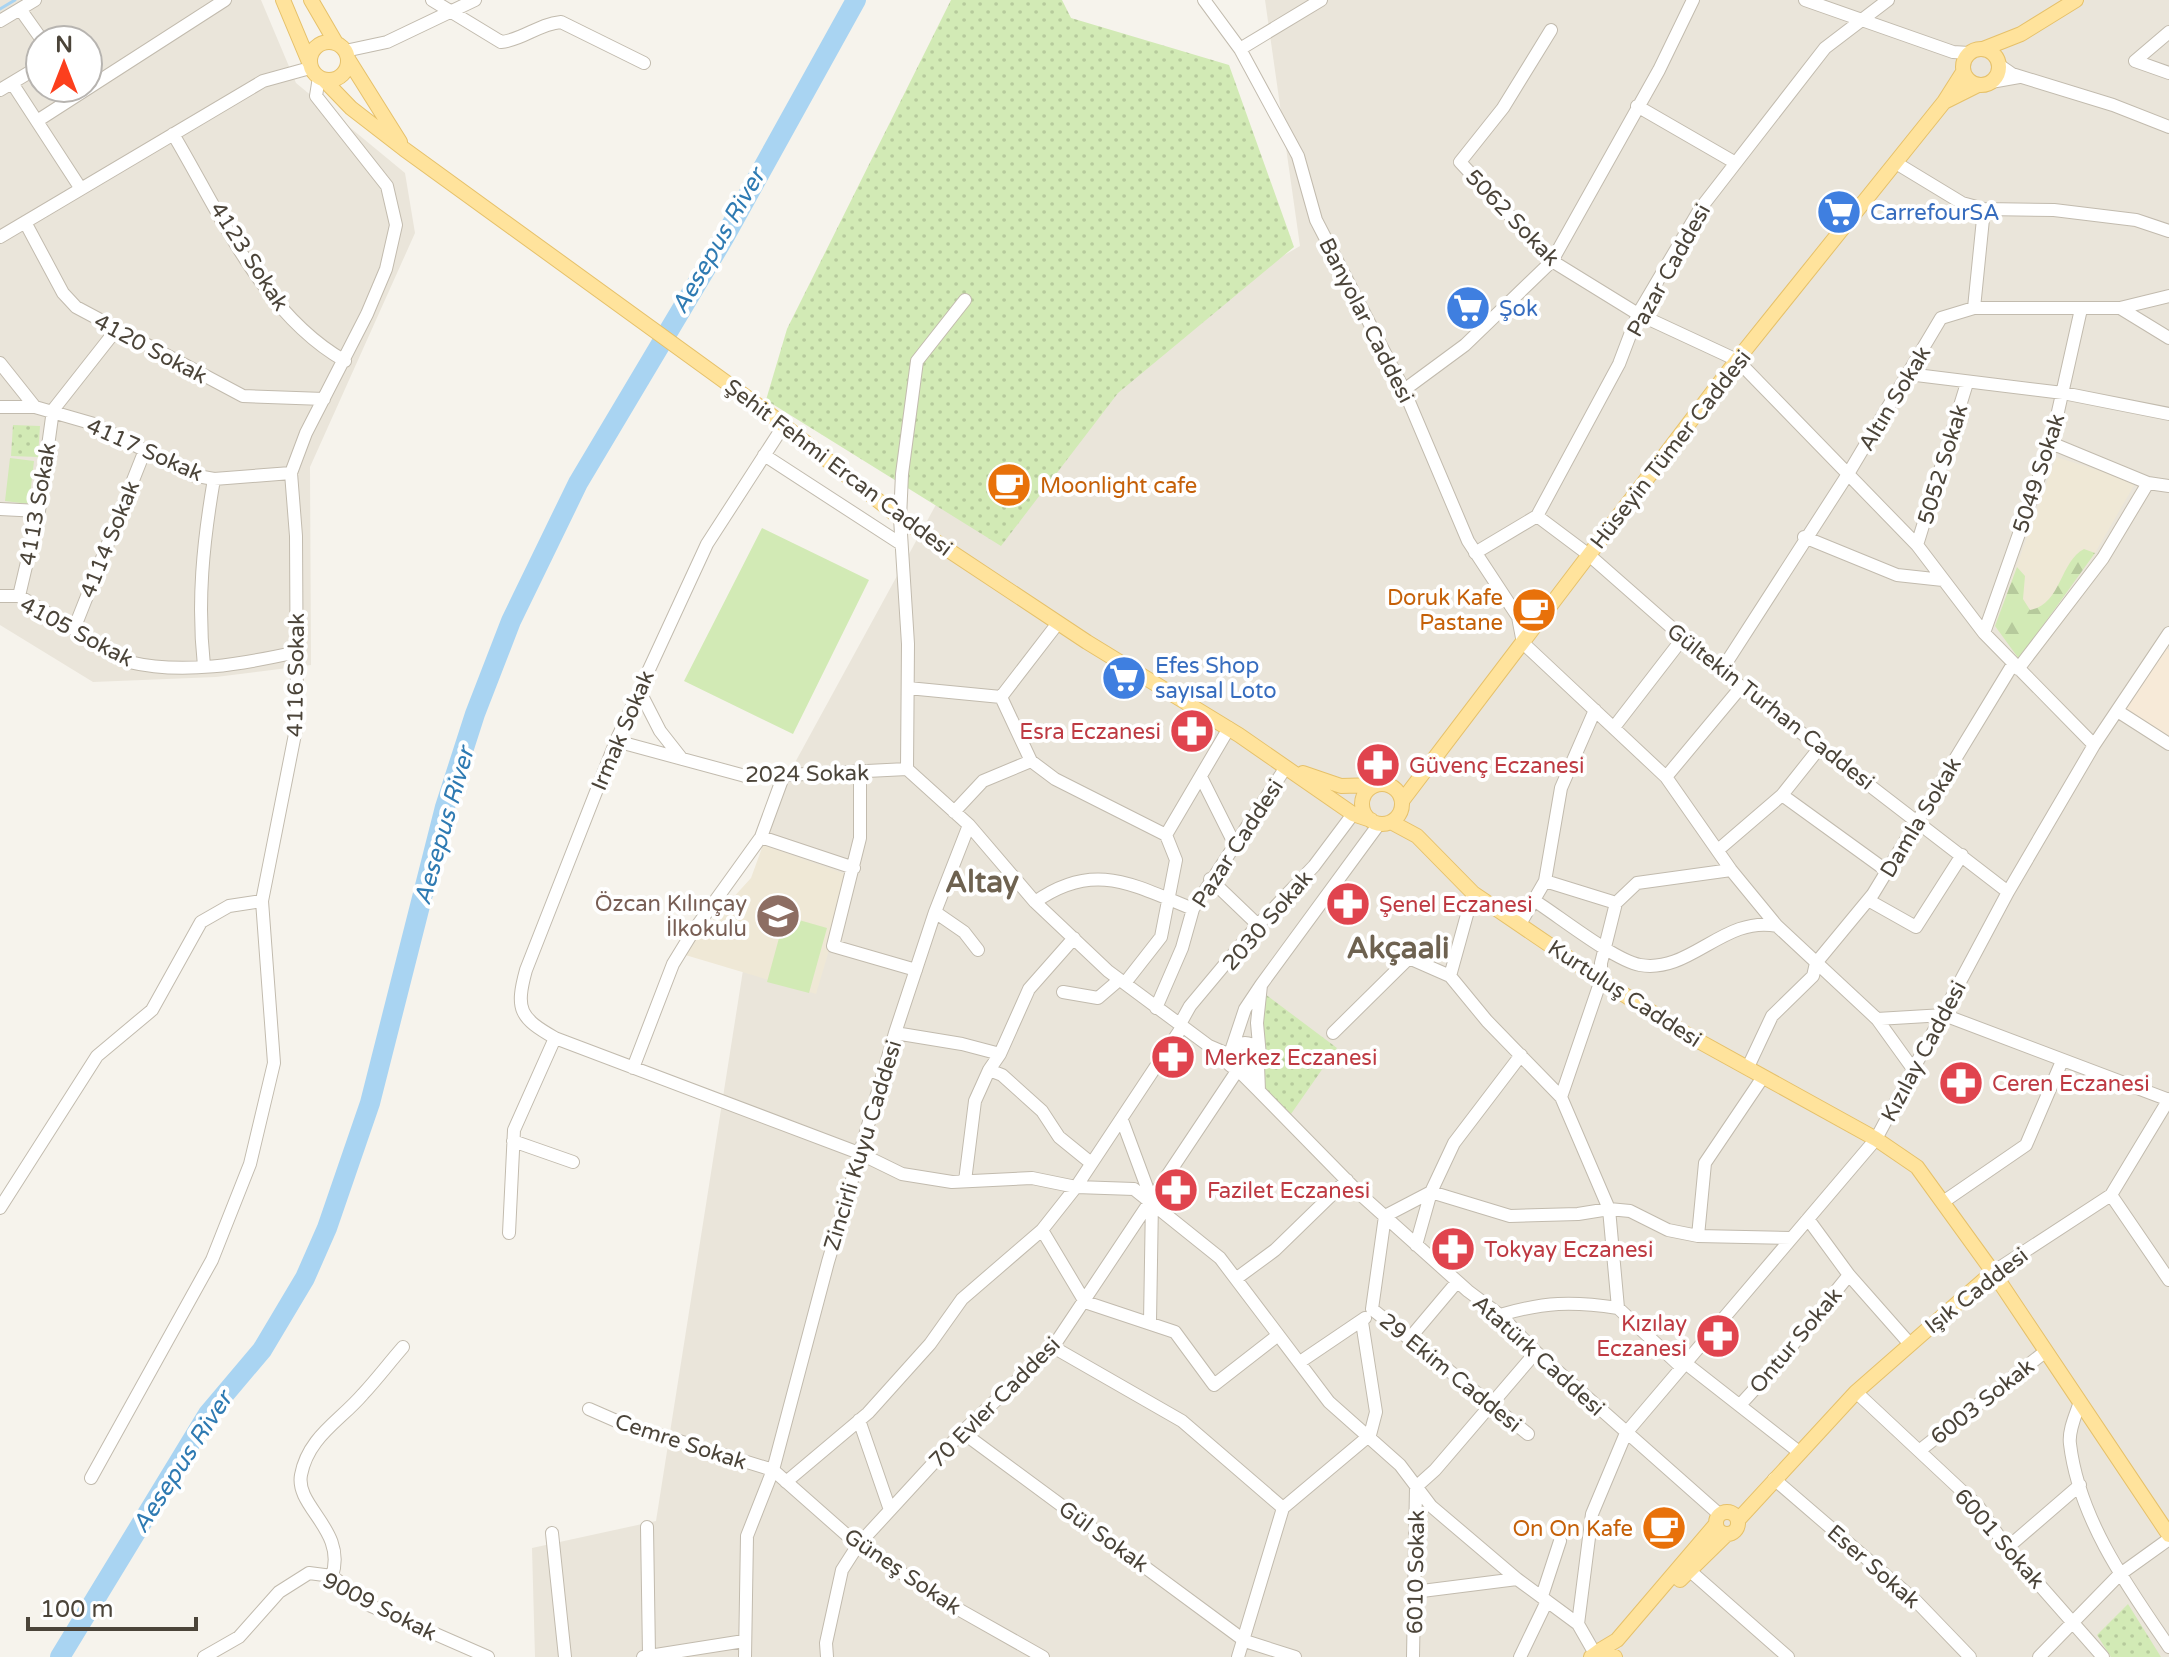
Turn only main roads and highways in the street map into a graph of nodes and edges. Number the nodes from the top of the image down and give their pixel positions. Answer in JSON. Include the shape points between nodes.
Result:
{"nodes":[{"id":1,"x":283,"y":0,"type":"edge"},
{"id":2,"x":311,"y":0,"type":"edge"},
{"id":3,"x":2076,"y":0,"type":"edge"},
{"id":4,"x":2037,"y":26,"type":"junction"},
{"id":5,"x":343,"y":51,"type":"junction"},
{"id":6,"x":1976,"y":51,"type":"junction"},
{"id":7,"x":1999,"y":65,"type":"junction"},
{"id":8,"x":1963,"y":70,"type":"junction"},
{"id":9,"x":316,"y":72,"type":"junction"},
{"id":10,"x":1984,"y":84,"type":"junction"},
{"id":11,"x":1944,"y":102,"type":"junction"},
{"id":12,"x":404,"y":149,"type":"junction"},
{"id":13,"x":1430,"y":765,"type":"junction"},
{"id":14,"x":1286,"y":767,"type":"junction"},
{"id":15,"x":1383,"y":785,"type":"junction"},
{"id":16,"x":1402,"y":801,"type":"junction"},
{"id":17,"x":1380,"y":822,"type":"junction"},
{"id":18,"x":1993,"y":1272,"type":"junction"},
{"id":19,"x":1725,"y":1521,"type":"junction"},
{"id":20,"x":2169,"y":1537,"type":"edge"},
{"id":21,"x":1604,"y":1654,"type":"edge"}],
"edges":[{"from":1,"to":9,"type":"main road"},
{"from":2,"to":5,"type":"main road","name":"Şehit Fehmi Ercan Caddesi"},
{"from":3,"to":4,"type":"main road"},
{"from":4,"to":6,"type":"main road"},
{"from":4,"to":7,"type":"main road"},
{"from":5,"to":9,"type":"main road","via":[[342,75]]},
{"from":5,"to":9,"type":"main road","via":[[317,45]]},
{"from":5,"to":12,"type":"main road","name":"Şehit Fehmi Ercan Caddesi"},
{"from":6,"to":7,"type":"main road","via":[[1992,52]]},
{"from":6,"to":8,"type":"main road","name":"Hüseyin Tümer Caddesi"},
{"from":7,"to":10,"type":"main road","via":[[1998,75]]},
{"from":8,"to":10,"type":"main road","via":[[1967,79]]},
{"from":8,"to":11,"type":"main road","name":"Hüseyin Tümer Caddesi"},
{"from":9,"to":12,"type":"main road","name":"Şehit Fehmi Ercan Caddesi","via":[[351,108]]},
{"from":10,"to":11,"type":"main road","name":"Hüseyin Tümer Caddesi"},
{"from":11,"to":13,"type":"main road","name":"Hüseyin Tümer Caddesi","via":[[1737,360]]},
{"from":12,"to":14,"type":"main road","name":"Şehit Fehmi Ercan Caddesi","via":[[767,412],[900,518]]},
{"from":13,"to":15,"type":"main road","name":"Şehit Fehmi Ercan Caddesi"},
{"from":13,"to":16,"type":"main road","name":"Hüseyin Tümer Caddesi"},
{"from":14,"to":15,"type":"main road","name":"Şehit Fehmi Ercan Caddesi","via":[[1341,786]]},
{"from":14,"to":17,"type":"main road","name":"Şehit Fehmi Ercan Caddesi","via":[[1353,814]]},
{"from":15,"to":16,"type":"main road"},
{"from":15,"to":17,"type":"main road","via":[[1363,800],[1364,813]]},
{"from":16,"to":17,"type":"main road","via":[[1400,814]]},
{"from":17,"to":18,"type":"main road","name":"Kurtuluş Caddesi","via":[[1417,836],[1473,893],[1601,980],[1917,1167]]},
{"from":18,"to":19,"type":"main road","name":"Işık Caddesi","via":[[1856,1392],[1774,1479]]},
{"from":18,"to":20,"type":"main road","name":"Kurtuluş Caddesi"},
{"from":19,"to":21,"type":"main road","name":"Işık Caddesi"},
{"from":19,"to":21,"type":"main road","name":"Işık Caddesi","via":[[1623,1645]]}]}
